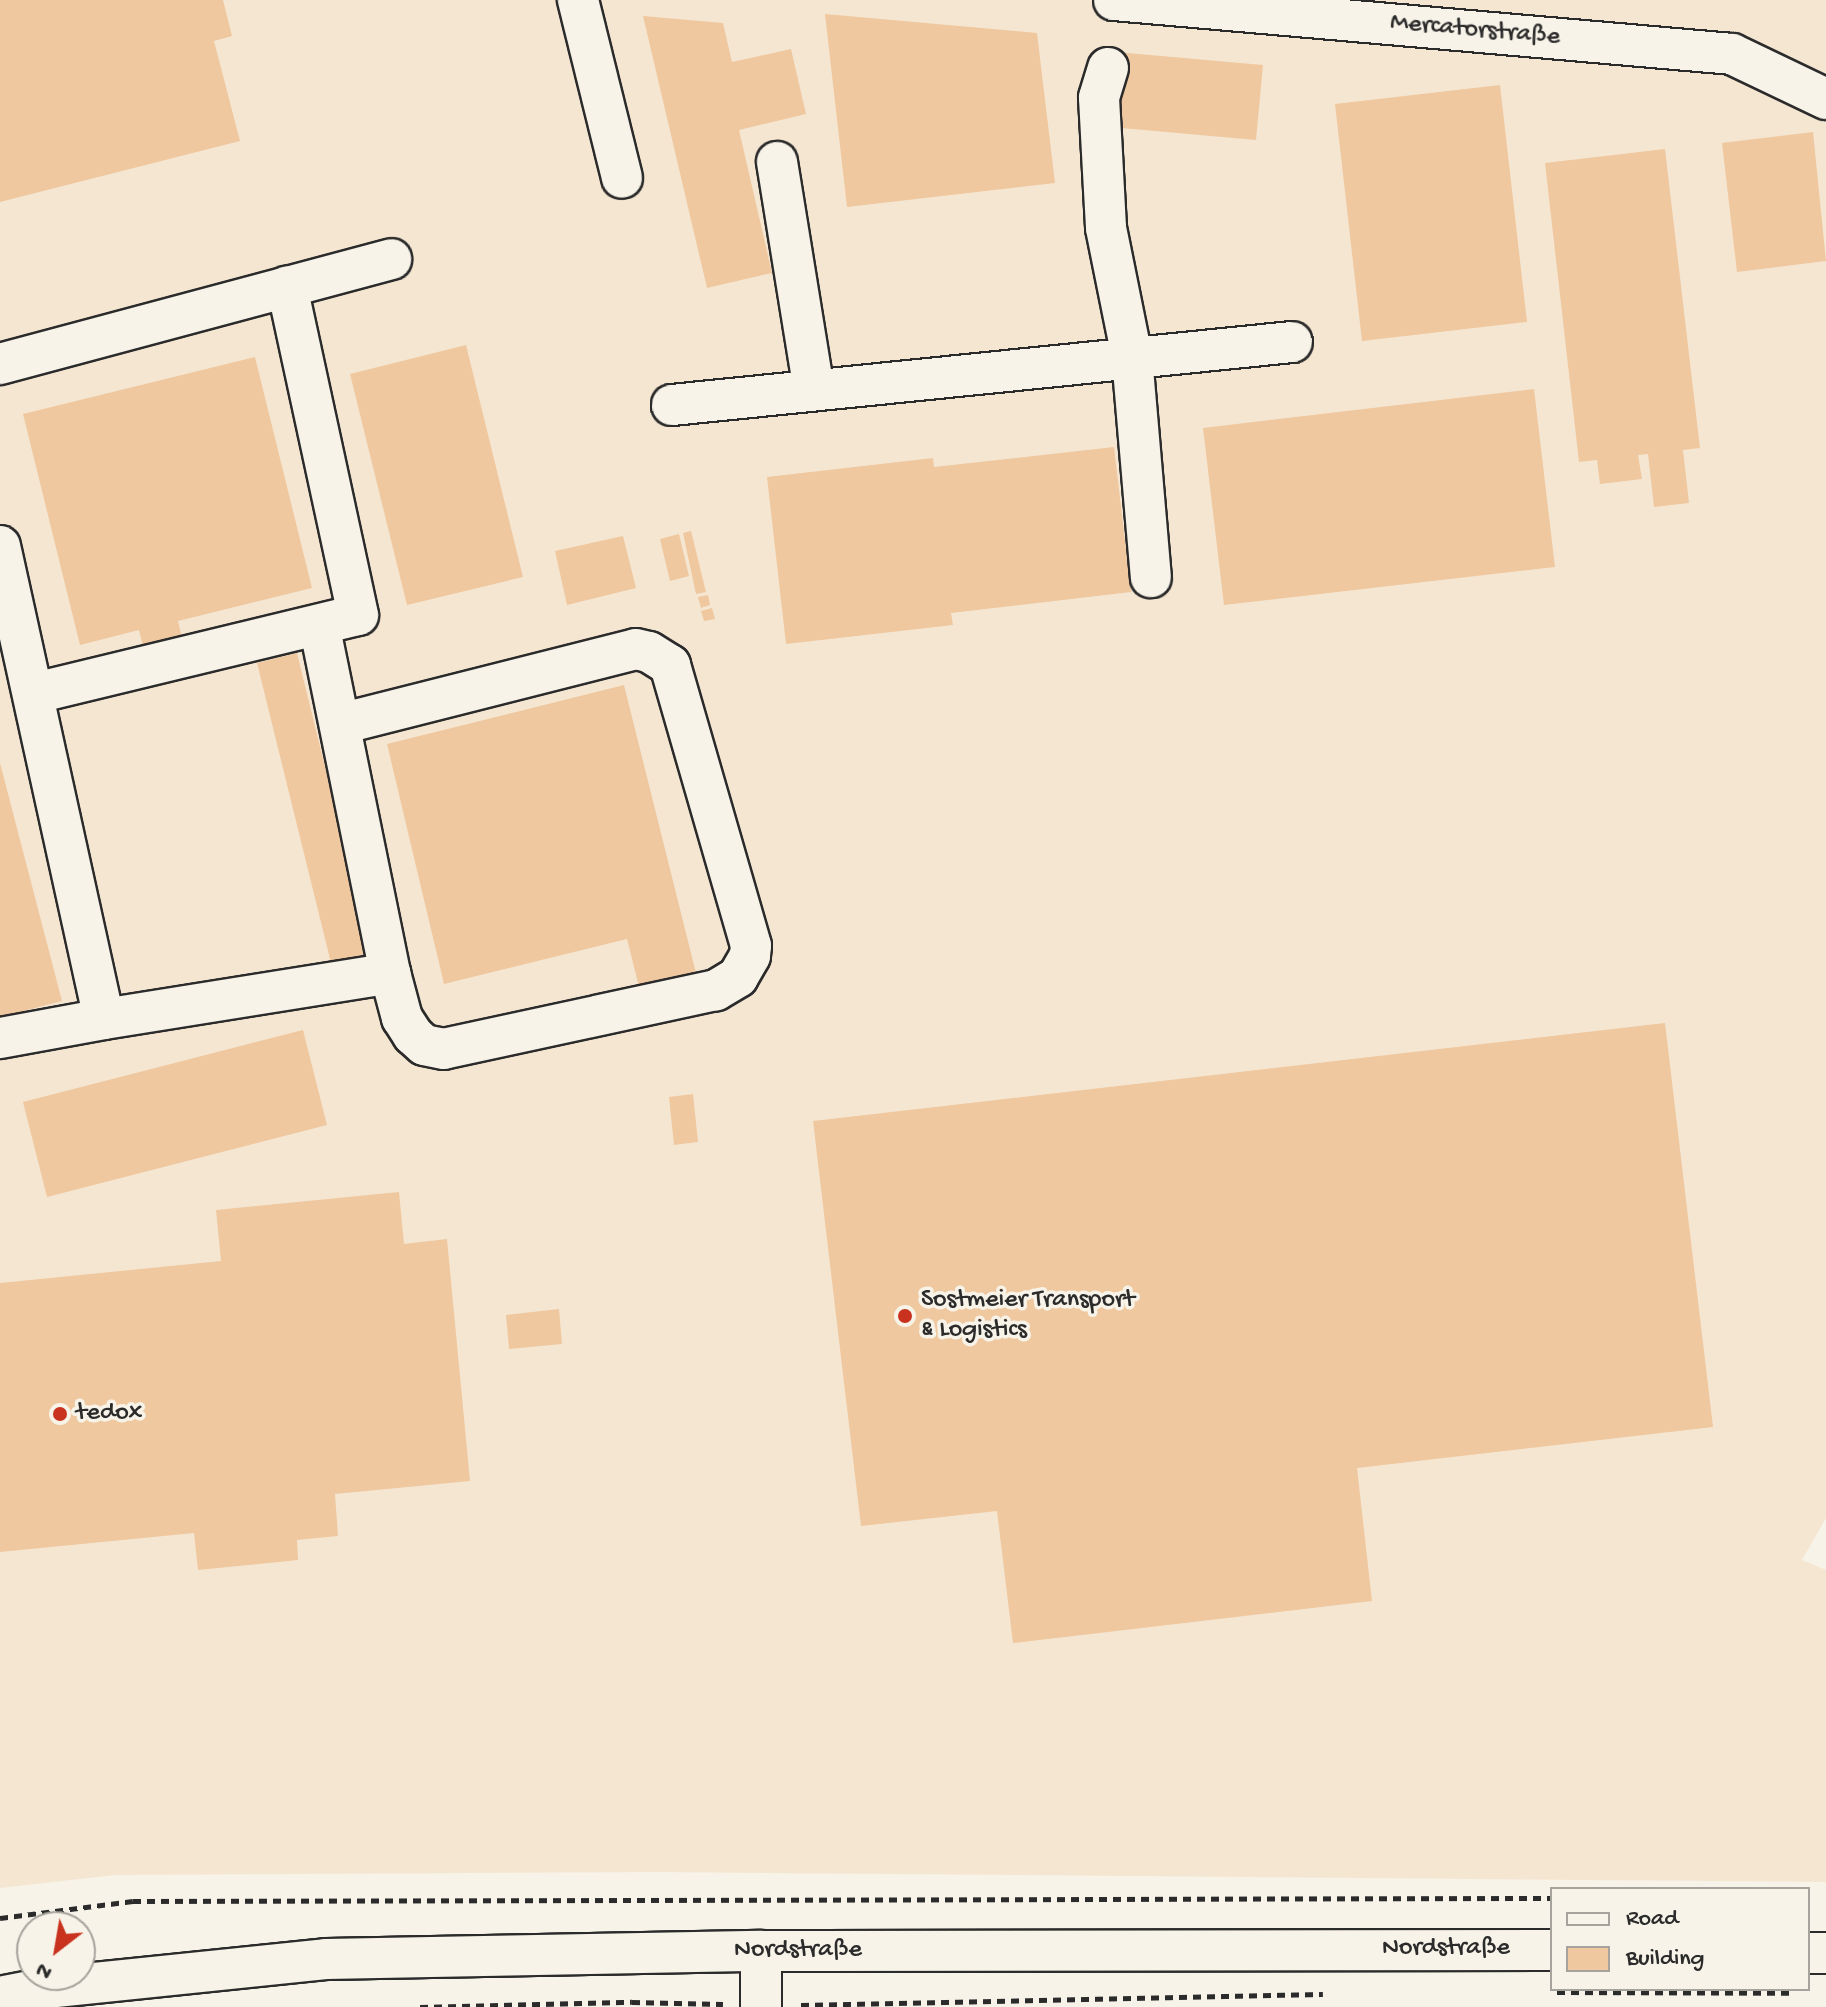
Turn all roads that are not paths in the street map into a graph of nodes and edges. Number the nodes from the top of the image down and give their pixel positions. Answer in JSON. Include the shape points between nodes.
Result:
{"nodes":[{"id":1,"x":578,"y":0,"type":"edge"},
{"id":2,"x":1114,"y":0,"type":"edge"},
{"id":3,"x":1108,"y":68,"type":"dead end"},
{"id":4,"x":1826,"y":99,"type":"edge"},
{"id":5,"x":777,"y":162,"type":"dead end"},
{"id":6,"x":622,"y":178,"type":"dead end"},
{"id":7,"x":391,"y":259,"type":"dead end"},
{"id":8,"x":287,"y":287,"type":"junction"},
{"id":9,"x":1292,"y":342,"type":"dead end"},
{"id":10,"x":1132,"y":357,"type":"junction"},
{"id":11,"x":0,"y":364,"type":"edge"},
{"id":12,"x":814,"y":390,"type":"junction"},
{"id":13,"x":672,"y":405,"type":"dead end"},
{"id":14,"x":0,"y":546,"type":"edge"},
{"id":15,"x":1151,"y":577,"type":"dead end"},
{"id":16,"x":319,"y":625,"type":"junction"},
{"id":17,"x":35,"y":693,"type":"junction"},
{"id":18,"x":340,"y":724,"type":"junction"},
{"id":19,"x":390,"y":973,"type":"junction"},
{"id":20,"x":104,"y":1019,"type":"junction"},
{"id":21,"x":0,"y":1038,"type":"edge"},
{"id":22,"x":1550,"y":1950,"type":"edge"},
{"id":23,"x":761,"y":1951,"type":"junction"},
{"id":24,"x":0,"y":1997,"type":"edge"},
{"id":25,"x":38,"y":1998,"type":"edge"},
{"id":26,"x":761,"y":2006,"type":"edge"}],
"edges":[{"from":1,"to":6,"type":"street"},
{"from":2,"to":4,"type":"street","name":"Mercatorstraße","via":[[1732,54]]},
{"from":3,"to":10,"type":"street","via":[[1099,98],[1106,228]]},
{"from":5,"to":12,"type":"street"},
{"from":7,"to":8,"type":"street"},
{"from":8,"to":11,"type":"street"},
{"from":8,"to":16,"type":"street","via":[[358,615]]},
{"from":9,"to":10,"type":"street"},
{"from":10,"to":12,"type":"street"},
{"from":10,"to":15,"type":"street"},
{"from":12,"to":13,"type":"street"},
{"from":14,"to":17,"type":"street"},
{"from":16,"to":17,"type":"street"},
{"from":16,"to":18,"type":"street"},
{"from":17,"to":20,"type":"street"},
{"from":18,"to":19,"type":"street"},
{"from":18,"to":19,"type":"street","via":[[636,649],[649,652],[670,665],[751,946],[738,977],[716,990],[444,1049],[424,1045],[413,1035],[402,1018]]},
{"from":19,"to":20,"type":"street"},
{"from":20,"to":21,"type":"street"},
{"from":22,"to":23,"type":"street","name":"Nordstraße"},
{"from":23,"to":25,"type":"street","name":"Nordstraße","via":[[326,1959]]},
{"from":23,"to":26,"type":"street"},
{"from":24,"to":25,"type":"street","name":"Nordstraße"}]}
